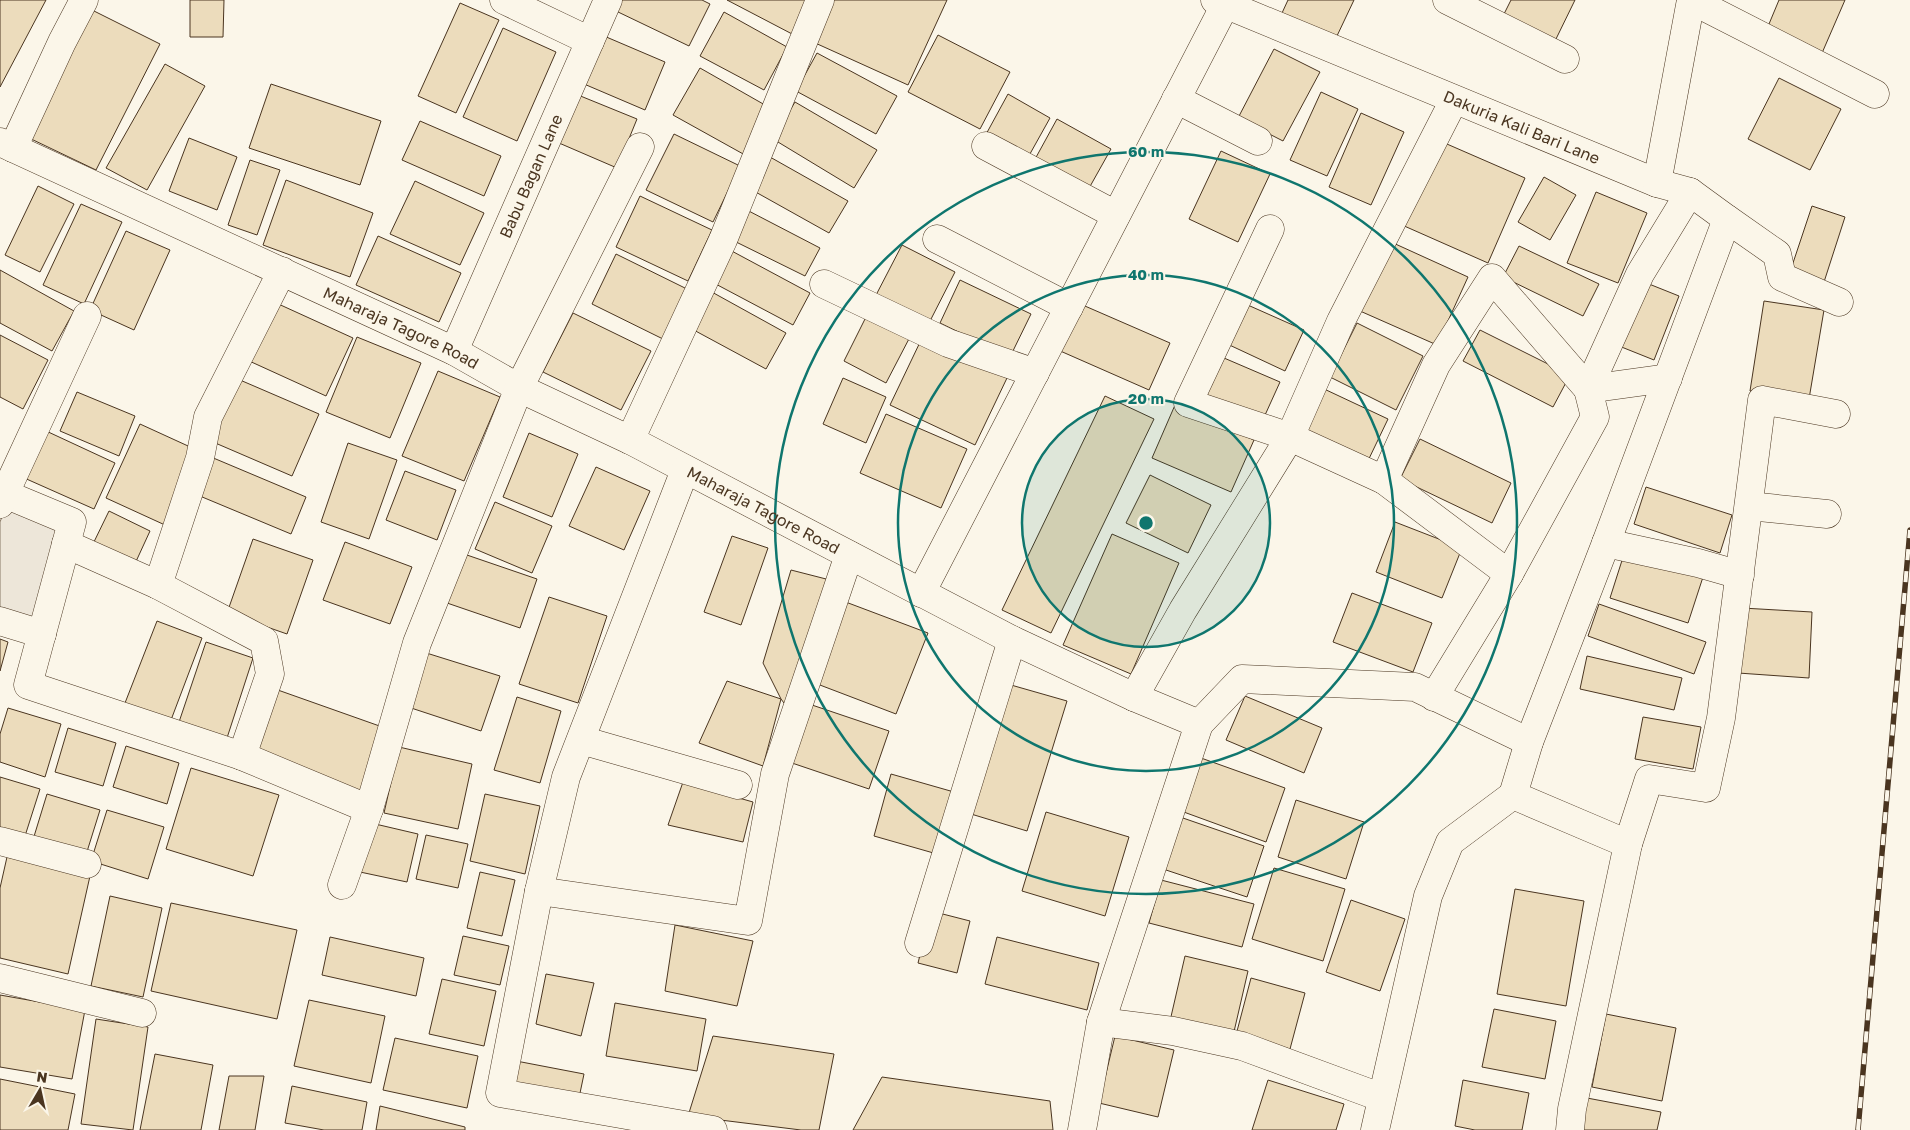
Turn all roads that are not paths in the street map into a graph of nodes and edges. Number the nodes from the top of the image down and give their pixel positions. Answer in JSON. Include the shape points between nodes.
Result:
{"nodes":[{"id":1,"x":84,"y":0,"type":"edge"},
{"id":2,"x":504,"y":0,"type":"edge"},
{"id":3,"x":608,"y":0,"type":"edge"},
{"id":4,"x":820,"y":0,"type":"edge"},
{"id":5,"x":1447,"y":0,"type":"edge"},
{"id":6,"x":1691,"y":0,"type":"edge"},
{"id":7,"x":1221,"y":2,"type":"edge"},
{"id":8,"x":590,"y":40,"type":"junction"},
{"id":9,"x":1566,"y":59,"type":"dead end"},
{"id":10,"x":1875,"y":94,"type":"dead end"},
{"id":11,"x":1176,"y":99,"type":"junction"},
{"id":12,"x":1454,"y":100,"type":"junction"},
{"id":13,"x":1258,"y":141,"type":"dead end"},
{"id":14,"x":6,"y":145,"type":"edge"},
{"id":15,"x":986,"y":146,"type":"dead end"},
{"id":16,"x":640,"y":147,"type":"dead end"},
{"id":17,"x":1657,"y":183,"type":"junction"},
{"id":18,"x":1690,"y":192,"type":"junction"},
{"id":19,"x":1116,"y":215,"type":"junction"},
{"id":20,"x":1727,"y":218,"type":"junction"},
{"id":21,"x":1270,"y":229,"type":"dead end"},
{"id":22,"x":937,"y":239,"type":"dead end"},
{"id":23,"x":282,"y":271,"type":"junction"},
{"id":24,"x":824,"y":284,"type":"dead end"},
{"id":25,"x":1839,"y":302,"type":"dead end"},
{"id":26,"x":1069,"y":306,"type":"junction"},
{"id":27,"x":88,"y":316,"type":"dead end"},
{"id":28,"x":454,"y":351,"type":"junction"},
{"id":29,"x":1035,"y":373,"type":"junction"},
{"id":30,"x":1668,"y":378,"type":"junction"},
{"id":31,"x":519,"y":388,"type":"junction"},
{"id":32,"x":1588,"y":389,"type":"junction"},
{"id":33,"x":1836,"y":414,"type":"dead end"},
{"id":34,"x":1290,"y":436,"type":"junction"},
{"id":35,"x":630,"y":440,"type":"junction"},
{"id":36,"x":685,"y":470,"type":"junction"},
{"id":37,"x":1384,"y":480,"type":"junction"},
{"id":38,"x":2,"y":497,"type":"edge"},
{"id":39,"x":1749,"y":506,"type":"junction"},
{"id":40,"x":1827,"y":514,"type":"dead end"},
{"id":41,"x":1606,"y":543,"type":"junction"},
{"id":42,"x":66,"y":544,"type":"junction"},
{"id":43,"x":849,"y":555,"type":"junction"},
{"id":44,"x":1509,"y":574,"type":"junction"},
{"id":45,"x":1740,"y":575,"type":"junction"},
{"id":46,"x":158,"y":585,"type":"junction"},
{"id":47,"x":921,"y":592,"type":"junction"},
{"id":48,"x":0,"y":621,"type":"edge"},
{"id":49,"x":42,"y":634,"type":"junction"},
{"id":50,"x":1012,"y":640,"type":"junction"},
{"id":51,"x":1134,"y":697,"type":"junction"},
{"id":52,"x":1434,"y":697,"type":"junction"},
{"id":53,"x":1199,"y":724,"type":"junction"},
{"id":54,"x":581,"y":740,"type":"junction"},
{"id":55,"x":1529,"y":742,"type":"junction"},
{"id":56,"x":242,"y":756,"type":"junction"},
{"id":57,"x":738,"y":785,"type":"dead end"},
{"id":58,"x":1513,"y":795,"type":"junction"},
{"id":59,"x":369,"y":809,"type":"junction"},
{"id":60,"x":0,"y":841,"type":"edge"},
{"id":61,"x":1628,"y":844,"type":"junction"},
{"id":62,"x":86,"y":864,"type":"dead end"},
{"id":63,"x":342,"y":885,"type":"dead end"},
{"id":64,"x":539,"y":891,"type":"junction"},
{"id":65,"x":919,"y":943,"type":"dead end"},
{"id":66,"x":0,"y":978,"type":"edge"},
{"id":67,"x":142,"y":1013,"type":"dead end"},
{"id":68,"x":1101,"y":1022,"type":"junction"},
{"id":69,"x":1380,"y":1097,"type":"junction"},
{"id":70,"x":713,"y":1130,"type":"edge"},
{"id":71,"x":1082,"y":1130,"type":"edge"},
{"id":72,"x":1375,"y":1130,"type":"edge"},
{"id":73,"x":1570,"y":1130,"type":"edge"}],
"edges":[{"from":1,"to":14,"type":"street"},
{"from":2,"to":8,"type":"street"},
{"from":3,"to":8,"type":"street","name":"Babu Bagan Lane"},
{"from":4,"to":35,"type":"street","via":[[723,240]]},
{"from":5,"to":9,"type":"street"},
{"from":6,"to":10,"type":"street"},
{"from":6,"to":17,"type":"street"},
{"from":7,"to":11,"type":"street"},
{"from":7,"to":12,"type":"street","name":"Dakuria Kali Bari Lane"},
{"from":8,"to":28,"type":"street","name":"Babu Bagan Lane"},
{"from":11,"to":13,"type":"street"},
{"from":11,"to":19,"type":"street"},
{"from":12,"to":17,"type":"street","name":"Dakuria Kali Bari Lane"},
{"from":12,"to":34,"type":"street","via":[[1341,321]]},
{"from":14,"to":23,"type":"street","name":"Maharaja Tagore Road"},
{"from":15,"to":19,"type":"street"},
{"from":16,"to":31,"type":"street"},
{"from":17,"to":18,"type":"street","name":"Dakuria Kali Bari Lane"},
{"from":18,"to":20,"type":"street","name":"Dakuria Kali Bari Lane"},
{"from":18,"to":32,"type":"street","via":[[1640,274]]},
{"from":19,"to":26,"type":"street"},
{"from":20,"to":25,"type":"street","name":"Dakuria Kali Bari Lane","via":[[1777,254],[1782,277]]},
{"from":20,"to":30,"type":"street"},
{"from":21,"to":34,"type":"street","via":[[1188,403]]},
{"from":22,"to":26,"type":"street"},
{"from":23,"to":28,"type":"street","name":"Maharaja Tagore Road"},
{"from":23,"to":46,"type":"street","via":[[208,416],[200,458]]},
{"from":24,"to":29,"type":"street","via":[[948,343]]},
{"from":26,"to":29,"type":"street"},
{"from":27,"to":38,"type":"street"},
{"from":28,"to":31,"type":"street","name":"Maharaja Tagore Road"},
{"from":29,"to":47,"type":"street"},
{"from":30,"to":32,"type":"street"},
{"from":30,"to":41,"type":"street"},
{"from":31,"to":35,"type":"street","name":"Maharaja Tagore Road"},
{"from":31,"to":59,"type":"street","via":[[417,643]]},
{"from":32,"to":37,"type":"street","via":[[1492,278],[1436,365]]},
{"from":32,"to":44,"type":"street","via":[[1595,417]]},
{"from":33,"to":39,"type":"street","via":[[1762,400]]},
{"from":34,"to":37,"type":"street"},
{"from":34,"to":51,"type":"street","via":[[1183,610]]},
{"from":35,"to":36,"type":"street","name":"Maharaja Tagore Road"},
{"from":36,"to":43,"type":"street","name":"Maharaja Tagore Road"},
{"from":36,"to":54,"type":"street"},
{"from":37,"to":44,"type":"street"},
{"from":38,"to":42,"type":"street","via":[[72,522]]},
{"from":39,"to":40,"type":"street"},
{"from":39,"to":45,"type":"street"},
{"from":41,"to":45,"type":"street"},
{"from":41,"to":55,"type":"street"},
{"from":42,"to":46,"type":"street"},
{"from":42,"to":49,"type":"street"},
{"from":43,"to":47,"type":"street","name":"Maharaja Tagore Road"},
{"from":43,"to":64,"type":"street","via":[[774,774],[748,921]]},
{"from":44,"to":52,"type":"street"},
{"from":45,"to":61,"type":"street","via":[[1721,718],[1706,788],[1649,779]]},
{"from":46,"to":56,"type":"street","via":[[264,640],[270,674]]},
{"from":47,"to":50,"type":"street","name":"Maharaja Tagore Road"},
{"from":48,"to":49,"type":"street"},
{"from":49,"to":56,"type":"street","via":[[28,685]]},
{"from":50,"to":51,"type":"street","name":"Maharaja Tagore Road"},
{"from":50,"to":65,"type":"street"},
{"from":51,"to":53,"type":"street","name":"Maharaja Tagore Road"},
{"from":52,"to":53,"type":"street","via":[[1415,688],[1242,679]]},
{"from":52,"to":55,"type":"street"},
{"from":53,"to":68,"type":"street"},
{"from":54,"to":57,"type":"street"},
{"from":54,"to":64,"type":"street","via":[[566,777]]},
{"from":55,"to":58,"type":"street"},
{"from":56,"to":59,"type":"street"},
{"from":58,"to":61,"type":"street"},
{"from":58,"to":69,"type":"street","via":[[1450,842],[1428,896]]},
{"from":59,"to":63,"type":"street"},
{"from":60,"to":62,"type":"street"},
{"from":61,"to":73,"type":"street"},
{"from":64,"to":70,"type":"street","via":[[500,1093]]},
{"from":66,"to":67,"type":"street"},
{"from":68,"to":69,"type":"street","via":[[1173,1031],[1242,1046]]},
{"from":68,"to":71,"type":"street"},
{"from":69,"to":72,"type":"street"}]}
